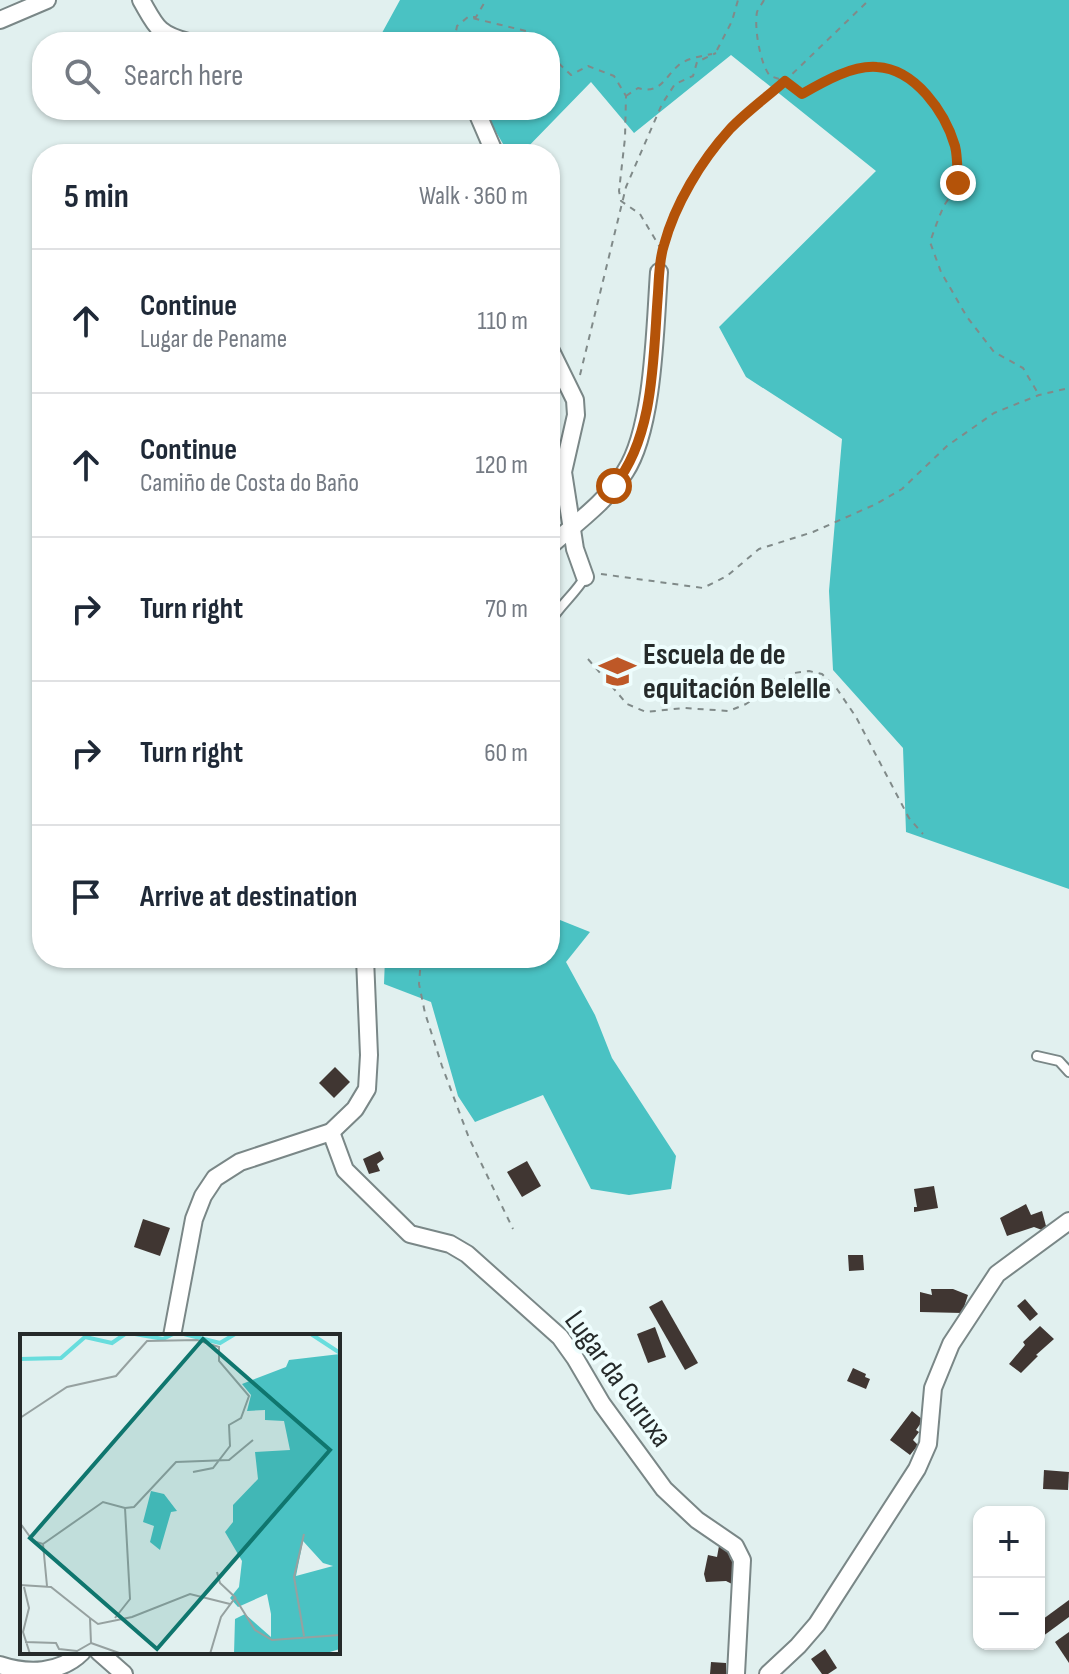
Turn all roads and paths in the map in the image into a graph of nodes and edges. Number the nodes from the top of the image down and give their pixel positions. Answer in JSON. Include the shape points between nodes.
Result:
{"nodes":[{"id":1,"x":47,"y":0,"type":"edge"},
{"id":2,"x":141,"y":0,"type":"edge"},
{"id":3,"x":486,"y":0,"type":"edge"},
{"id":4,"x":738,"y":0,"type":"edge"},
{"id":5,"x":764,"y":0,"type":"edge"},
{"id":6,"x":869,"y":0,"type":"edge"},
{"id":7,"x":468,"y":17,"type":"junction"},
{"id":8,"x":0,"y":20,"type":"edge"},
{"id":9,"x":163,"y":32,"type":"edge"},
{"id":10,"x":456,"y":32,"type":"edge"},
{"id":11,"x":527,"y":32,"type":"edge"},
{"id":12,"x":716,"y":53,"type":"junction"},
{"id":13,"x":560,"y":65,"type":"edge"},
{"id":14,"x":785,"y":81,"type":"junction"},
{"id":15,"x":626,"y":96,"type":"junction"},
{"id":16,"x":480,"y":120,"type":"edge"},
{"id":17,"x":491,"y":144,"type":"edge"},
{"id":18,"x":621,"y":201,"type":"junction"},
{"id":19,"x":662,"y":250,"type":"junction"},
{"id":20,"x":659,"y":272,"type":"joint"},
{"id":21,"x":560,"y":369,"type":"edge"},
{"id":22,"x":1069,"y":388,"type":"edge"},
{"id":23,"x":1039,"y":395,"type":"junction"},
{"id":24,"x":575,"y":400,"type":"junction"},
{"id":25,"x":572,"y":527,"type":"junction"},
{"id":26,"x":560,"y":537,"type":"edge"},
{"id":27,"x":583,"y":572,"type":"junction"},
{"id":28,"x":560,"y":606,"type":"edge"},
{"id":29,"x":588,"y":659,"type":"dead end"},
{"id":30,"x":923,"y":834,"type":"dead end"},
{"id":31,"x":365,"y":968,"type":"edge"},
{"id":32,"x":420,"y":968,"type":"edge"},
{"id":33,"x":1037,"y":1056,"type":"dead end"},
{"id":34,"x":1069,"y":1072,"type":"edge"},
{"id":35,"x":331,"y":1132,"type":"junction"},
{"id":36,"x":1069,"y":1221,"type":"edge"},
{"id":37,"x":513,"y":1229,"type":"dead end"},
{"id":38,"x":172,"y":1334,"type":"edge"},
{"id":39,"x":79,"y":1654,"type":"edge"},
{"id":40,"x":101,"y":1654,"type":"edge"},
{"id":41,"x":0,"y":1665,"type":"edge"},
{"id":42,"x":124,"y":1674,"type":"edge"},
{"id":43,"x":736,"y":1674,"type":"edge"},
{"id":44,"x":768,"y":1674,"type":"edge"}],
"edges":[{"from":1,"to":8,"type":"street"},
{"from":2,"to":9,"type":"street"},
{"from":3,"to":7,"type":"path","via":[[476,17]]},
{"from":4,"to":12,"type":"path"},
{"from":5,"to":14,"type":"path","via":[[757,12],[762,62],[770,76]]},
{"from":6,"to":14,"type":"path"},
{"from":7,"to":10,"type":"path"},
{"from":7,"to":11,"type":"path"},
{"from":12,"to":15,"type":"path","via":[[683,62],[659,88],[638,88]]},
{"from":12,"to":18,"type":"path","via":[[697,62],[693,76],[675,84]]},
{"from":13,"to":15,"type":"path","via":[[571,75],[588,66],[614,76]]},
{"from":14,"to":19,"type":"path","via":[[730,129],[680,203]]},
{"from":14,"to":23,"type":"path","via":[[802,94],[847,72],[877,66],[909,76],[938,110],[955,146],[958,183],[930,242],[967,317],[994,352],[1023,368]]},
{"from":15,"to":18,"type":"path"},
{"from":16,"to":17,"type":"street"},
{"from":18,"to":19,"type":"path","via":[[640,214]]},
{"from":18,"to":24,"type":"path"},
{"from":19,"to":20,"type":"path"},
{"from":20,"to":25,"type":"street","via":[[646,413],[637,445],[626,472]]},
{"from":21,"to":24,"type":"street"},
{"from":22,"to":23,"type":"path"},
{"from":23,"to":27,"type":"path","via":[[994,413],[876,504],[759,549],[703,588]]},
{"from":24,"to":25,"type":"street","via":[[563,472]]},
{"from":25,"to":26,"type":"street"},
{"from":25,"to":27,"type":"street"},
{"from":27,"to":28,"type":"lane","via":[[575,593]]},
{"from":29,"to":30,"type":"path","via":[[627,704],[646,712],[729,711],[794,673],[822,674],[856,717],[909,818]]},
{"from":31,"to":35,"type":"street","via":[[367,1089]]},
{"from":32,"to":37,"type":"path","via":[[425,1013],[447,1079]]},
{"from":33,"to":34,"type":"lane","via":[[1059,1061]]},
{"from":35,"to":38,"type":"street","via":[[240,1162],[215,1178],[194,1219]]},
{"from":35,"to":43,"type":"street","name":"Lugar da Curuxa","via":[[345,1170],[410,1234],[467,1254],[560,1337],[664,1489],[735,1546],[742,1560]]},
{"from":36,"to":44,"type":"street","via":[[997,1274],[951,1344],[933,1388],[928,1444],[917,1469],[817,1624]]},
{"from":39,"to":41,"type":"street","via":[[49,1670],[14,1671]]},
{"from":40,"to":42,"type":"street"}]}
